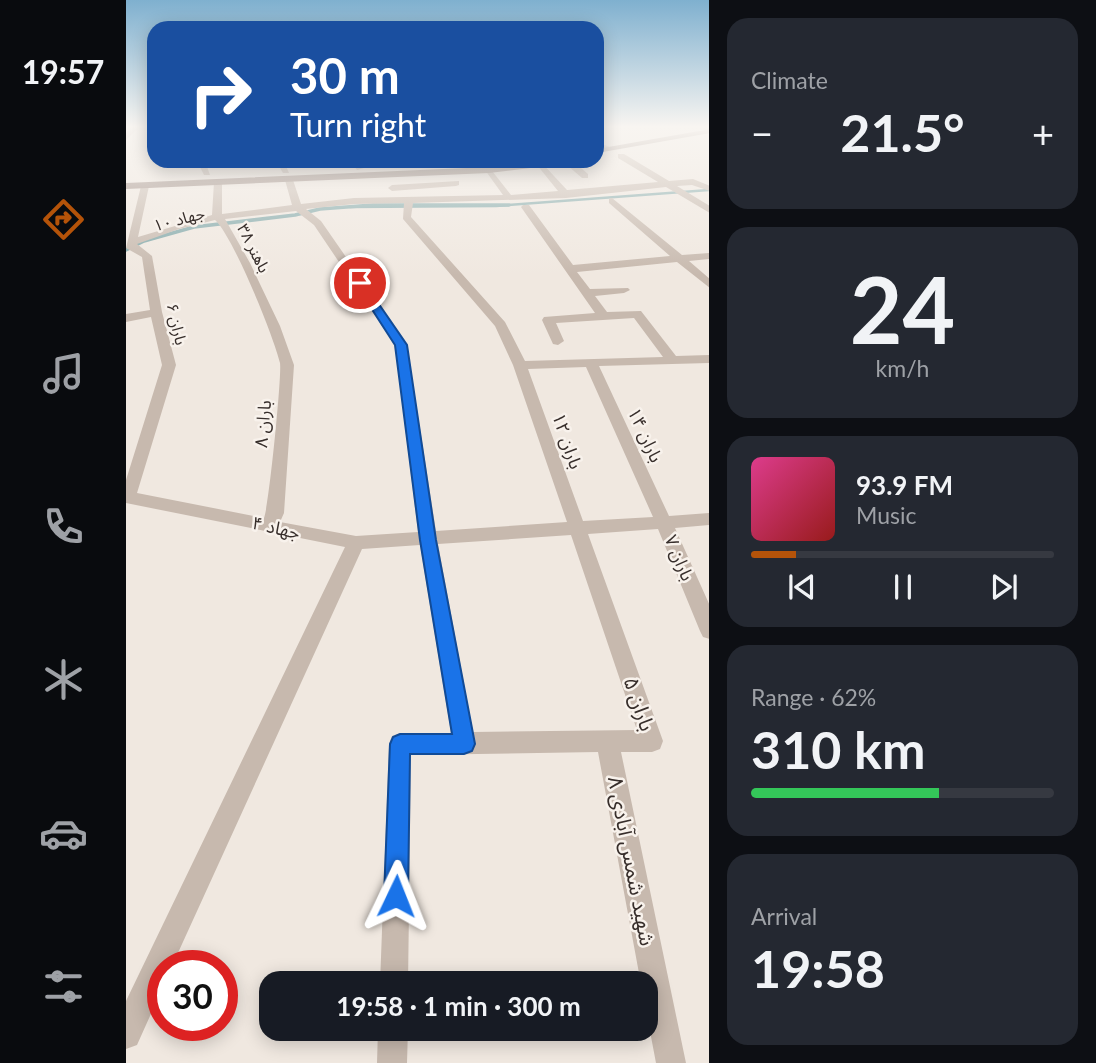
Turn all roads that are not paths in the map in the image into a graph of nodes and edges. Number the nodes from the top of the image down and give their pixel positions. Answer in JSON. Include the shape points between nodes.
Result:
{"nodes":[{"id":1,"x":287,"y":175,"type":"edge"},
{"id":2,"x":281,"y":176,"type":"edge"},
{"id":3,"x":449,"y":176,"type":"edge"},
{"id":4,"x":495,"y":176,"type":"edge"},
{"id":5,"x":550,"y":176,"type":"edge"},
{"id":6,"x":651,"y":176,"type":"edge"},
{"id":7,"x":675,"y":176,"type":"edge"},
{"id":8,"x":218,"y":182,"type":"junction"},
{"id":9,"x":693,"y":182,"type":"junction"},
{"id":10,"x":456,"y":183,"type":"junction"},
{"id":11,"x":664,"y":184,"type":"junction"},
{"id":12,"x":707,"y":185,"type":"edge"},
{"id":13,"x":126,"y":186,"type":"edge"},
{"id":14,"x":145,"y":186,"type":"junction"},
{"id":15,"x":392,"y":188,"type":"dead end"},
{"id":16,"x":678,"y":193,"type":"junction"},
{"id":17,"x":566,"y":195,"type":"junction"},
{"id":18,"x":509,"y":198,"type":"junction"},
{"id":19,"x":639,"y":198,"type":"dead end"},
{"id":20,"x":473,"y":199,"type":"junction"},
{"id":21,"x":626,"y":200,"type":"dead end"},
{"id":22,"x":612,"y":201,"type":"junction"},
{"id":23,"x":600,"y":202,"type":"dead end"},
{"id":24,"x":409,"y":203,"type":"junction"},
{"id":25,"x":575,"y":204,"type":"dead end"},
{"id":26,"x":526,"y":207,"type":"junction"},
{"id":27,"x":302,"y":211,"type":"junction"},
{"id":28,"x":709,"y":211,"type":"edge"},
{"id":29,"x":221,"y":220,"type":"junction"},
{"id":30,"x":132,"y":247,"type":"edge"},
{"id":31,"x":709,"y":256,"type":"edge"},
{"id":32,"x":678,"y":260,"type":"junction"},
{"id":33,"x":569,"y":269,"type":"junction"},
{"id":34,"x":709,"y":285,"type":"edge"},
{"id":35,"x":624,"y":290,"type":"dead end"},
{"id":36,"x":587,"y":293,"type":"junction"},
{"id":37,"x":156,"y":312,"type":"junction"},
{"id":38,"x":603,"y":316,"type":"junction"},
{"id":39,"x":126,"y":317,"type":"edge"},
{"id":40,"x":274,"y":326,"type":"joint"},
{"id":41,"x":558,"y":341,"type":"dead end"},
{"id":42,"x":672,"y":360,"type":"junction"},
{"id":43,"x":709,"y":360,"type":"edge"},
{"id":44,"x":591,"y":363,"type":"junction"},
{"id":45,"x":520,"y":365,"type":"junction"},
{"id":46,"x":126,"y":497,"type":"edge"},
{"id":47,"x":709,"y":519,"type":"edge"},
{"id":48,"x":664,"y":523,"type":"junction"},
{"id":49,"x":270,"y":526,"type":"junction"},
{"id":50,"x":578,"y":529,"type":"junction"},
{"id":51,"x":428,"y":540,"type":"junction"},
{"id":52,"x":356,"y":543,"type":"junction"},
{"id":53,"x":709,"y":631,"type":"edge"},
{"id":54,"x":607,"y":741,"type":"junction"},
{"id":55,"x":464,"y":744,"type":"junction"},
{"id":56,"x":394,"y":971,"type":"edge"},
{"id":57,"x":126,"y":1034,"type":"edge"},
{"id":58,"x":393,"y":1041,"type":"edge"},
{"id":59,"x":392,"y":1063,"type":"edge"},
{"id":60,"x":671,"y":1063,"type":"edge"}],
"edges":[{"from":1,"to":27,"type":"street"},
{"from":2,"to":8,"type":"street"},
{"from":3,"to":10,"type":"street"},
{"from":4,"to":18,"type":"street"},
{"from":5,"to":17,"type":"street"},
{"from":6,"to":11,"type":"street"},
{"from":7,"to":9,"type":"street"},
{"from":8,"to":14,"type":"street"},
{"from":8,"to":29,"type":"street","name":"باهنر ۳۸"},
{"from":9,"to":11,"type":"street"},
{"from":9,"to":12,"type":"street"},
{"from":10,"to":15,"type":"street"},
{"from":10,"to":20,"type":"street"},
{"from":11,"to":16,"type":"street"},
{"from":11,"to":17,"type":"street"},
{"from":13,"to":14,"type":"street"},
{"from":14,"to":30,"type":"street"},
{"from":16,"to":19,"type":"street"},
{"from":16,"to":28,"type":"street"},
{"from":17,"to":18,"type":"street"},
{"from":18,"to":20,"type":"street"},
{"from":20,"to":24,"type":"street"},
{"from":21,"to":22,"type":"street"},
{"from":22,"to":23,"type":"street"},
{"from":22,"to":32,"type":"street"},
{"from":24,"to":26,"type":"street"},
{"from":24,"to":27,"type":"street","name":"جهاد ۱۰"},
{"from":24,"to":45,"type":"street","name":"باران ۱۲","via":[[406,217],[501,325]]},
{"from":25,"to":26,"type":"street"},
{"from":26,"to":33,"type":"street"},
{"from":27,"to":29,"type":"street","name":"جهاد ۱۰"},
{"from":27,"to":51,"type":"street","via":[[317,223],[401,345]]},
{"from":29,"to":30,"type":"street","name":"جهاد ۱۰"},
{"from":29,"to":40,"type":"street","name":"باهنر ۳۸"},
{"from":30,"to":37,"type":"street","name":"باران ۶","via":[[147,256]]},
{"from":31,"to":32,"type":"street"},
{"from":32,"to":33,"type":"street"},
{"from":32,"to":34,"type":"street"},
{"from":33,"to":36,"type":"street"},
{"from":35,"to":36,"type":"street"},
{"from":36,"to":38,"type":"street"},
{"from":37,"to":39,"type":"street"},
{"from":37,"to":46,"type":"street","name":"باران ۶","via":[[169,365]]},
{"from":38,"to":41,"type":"street","via":[[548,320]]},
{"from":38,"to":42,"type":"street","via":[[637,314]]},
{"from":40,"to":49,"type":"street","name":"باران ۸","via":[[286,365],[275,513]]},
{"from":42,"to":43,"type":"street"},
{"from":42,"to":44,"type":"street"},
{"from":44,"to":45,"type":"street"},
{"from":44,"to":48,"type":"street","name":"باران ۱۴"},
{"from":45,"to":50,"type":"street","name":"باران ۱۲"},
{"from":46,"to":49,"type":"street","name":"جهاد ۴"},
{"from":47,"to":48,"type":"street","name":"جهاد ۴"},
{"from":48,"to":50,"type":"street","name":"جهاد ۴"},
{"from":48,"to":53,"type":"street","name":"باران ۷"},
{"from":49,"to":52,"type":"street","name":"جهاد ۴"},
{"from":50,"to":51,"type":"street","name":"جهاد ۴"},
{"from":50,"to":54,"type":"street","name":"باران ۵","via":[[652,741]]},
{"from":51,"to":52,"type":"street","name":"جهاد ۴"},
{"from":51,"to":55,"type":"street"},
{"from":52,"to":57,"type":"street"},
{"from":54,"to":55,"type":"street","name":"باران ۵"},
{"from":54,"to":60,"type":"street","name":"شهید شمس آبادی ۸"},
{"from":55,"to":56,"type":"street","name":"باران ۵","via":[[400,744]]},
{"from":58,"to":59,"type":"street"}]}
